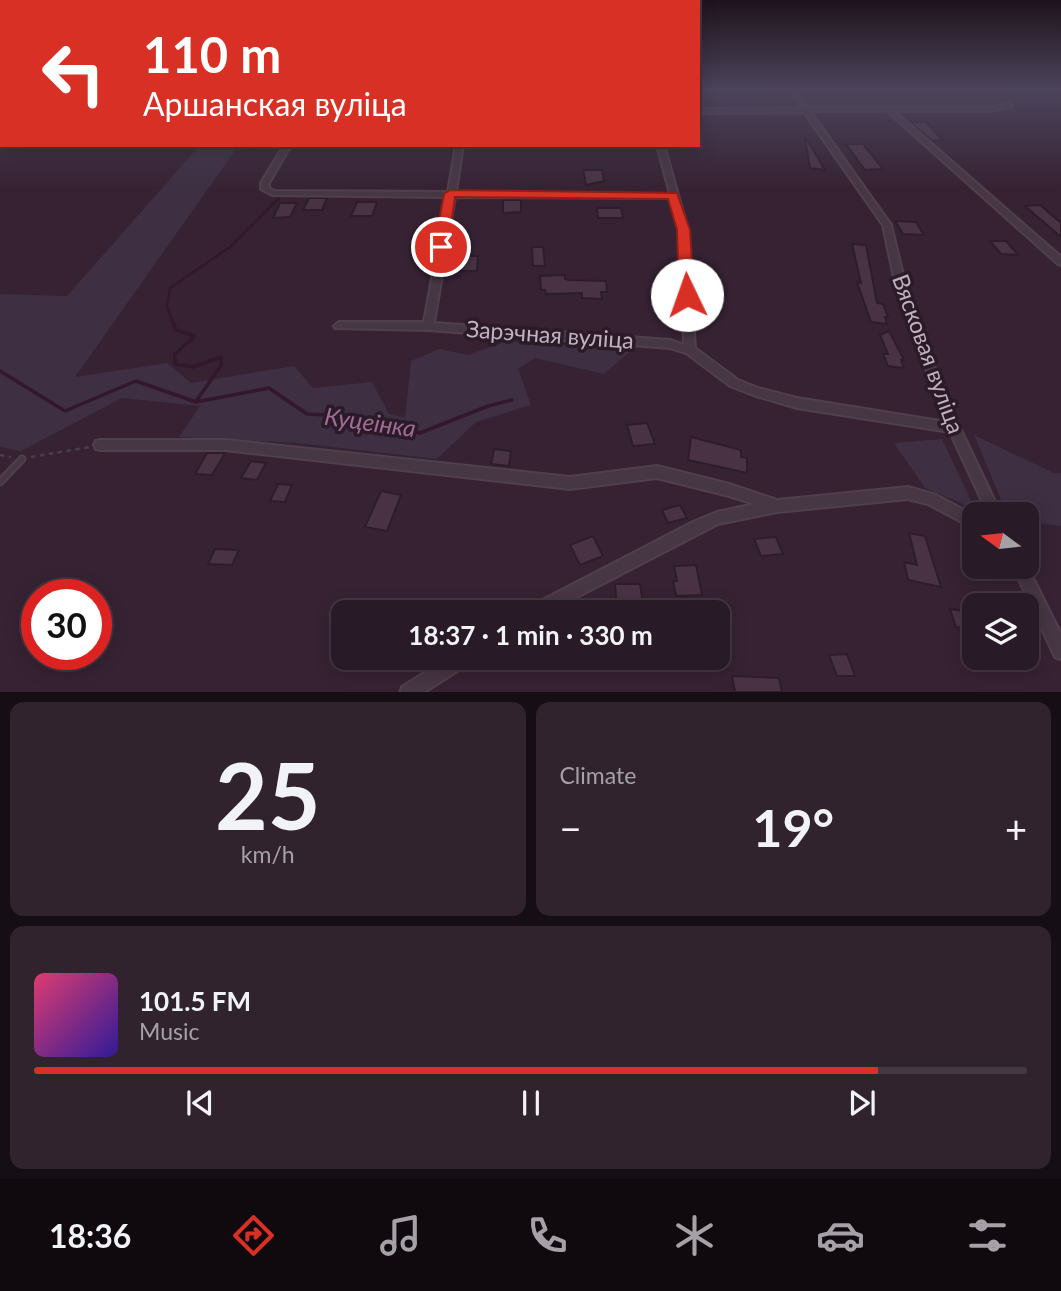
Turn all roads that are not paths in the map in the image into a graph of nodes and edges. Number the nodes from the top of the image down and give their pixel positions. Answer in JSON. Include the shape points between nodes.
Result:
{"nodes":[{"id":1,"x":815,"y":123,"type":"edge"},
{"id":2,"x":904,"y":123,"type":"edge"},
{"id":3,"x":287,"y":147,"type":"edge"},
{"id":4,"x":460,"y":147,"type":"edge"},
{"id":5,"x":661,"y":147,"type":"edge"},
{"id":6,"x":450,"y":194,"type":"junction"},
{"id":7,"x":673,"y":196,"type":"junction"},
{"id":8,"x":1061,"y":262,"type":"edge"},
{"id":9,"x":339,"y":326,"type":"dead end"},
{"id":10,"x":428,"y":326,"type":"junction"},
{"id":11,"x":690,"y":350,"type":"junction"},
{"id":12,"x":954,"y":428,"type":"junction"},
{"id":13,"x":100,"y":445,"type":"road end"},
{"id":14,"x":22,"y":459,"type":"road end"},
{"id":15,"x":0,"y":482,"type":"edge"},
{"id":16,"x":989,"y":502,"type":"edge"},
{"id":17,"x":777,"y":506,"type":"junction"},
{"id":18,"x":962,"y":516,"type":"edge"},
{"id":19,"x":1026,"y":579,"type":"edge"},
{"id":20,"x":557,"y":600,"type":"edge"},
{"id":21,"x":1061,"y":651,"type":"edge"},
{"id":22,"x":443,"y":670,"type":"edge"},
{"id":23,"x":408,"y":692,"type":"edge"}],
"edges":[{"from":1,"to":12,"type":"street","name":"Вясковая вуліца","via":[[887,225],[902,292]]},
{"from":2,"to":8,"type":"street"},
{"from":3,"to":6,"type":"street","via":[[265,189],[286,194]]},
{"from":4,"to":6,"type":"street"},
{"from":5,"to":7,"type":"street"},
{"from":6,"to":7,"type":"street"},
{"from":6,"to":10,"type":"street"},
{"from":7,"to":11,"type":"street","via":[[684,230]]},
{"from":9,"to":10,"type":"street","name":"Зарэчная вуліца"},
{"from":10,"to":11,"type":"street","name":"Зарэчная вуліца","via":[[670,344]]},
{"from":11,"to":12,"type":"street","name":"Зарэчная вуліца","via":[[734,383],[756,392]]},
{"from":12,"to":16,"type":"street","name":"Вясковая вуліца"},
{"from":13,"to":17,"type":"street","via":[[225,445],[570,483],[657,472]]},
{"from":14,"to":15,"type":"lane"},
{"from":17,"to":18,"type":"street","via":[[908,494],[931,499]]},
{"from":17,"to":20,"type":"street","via":[[698,526]]},
{"from":19,"to":21,"type":"street"},
{"from":22,"to":23,"type":"street"}]}
